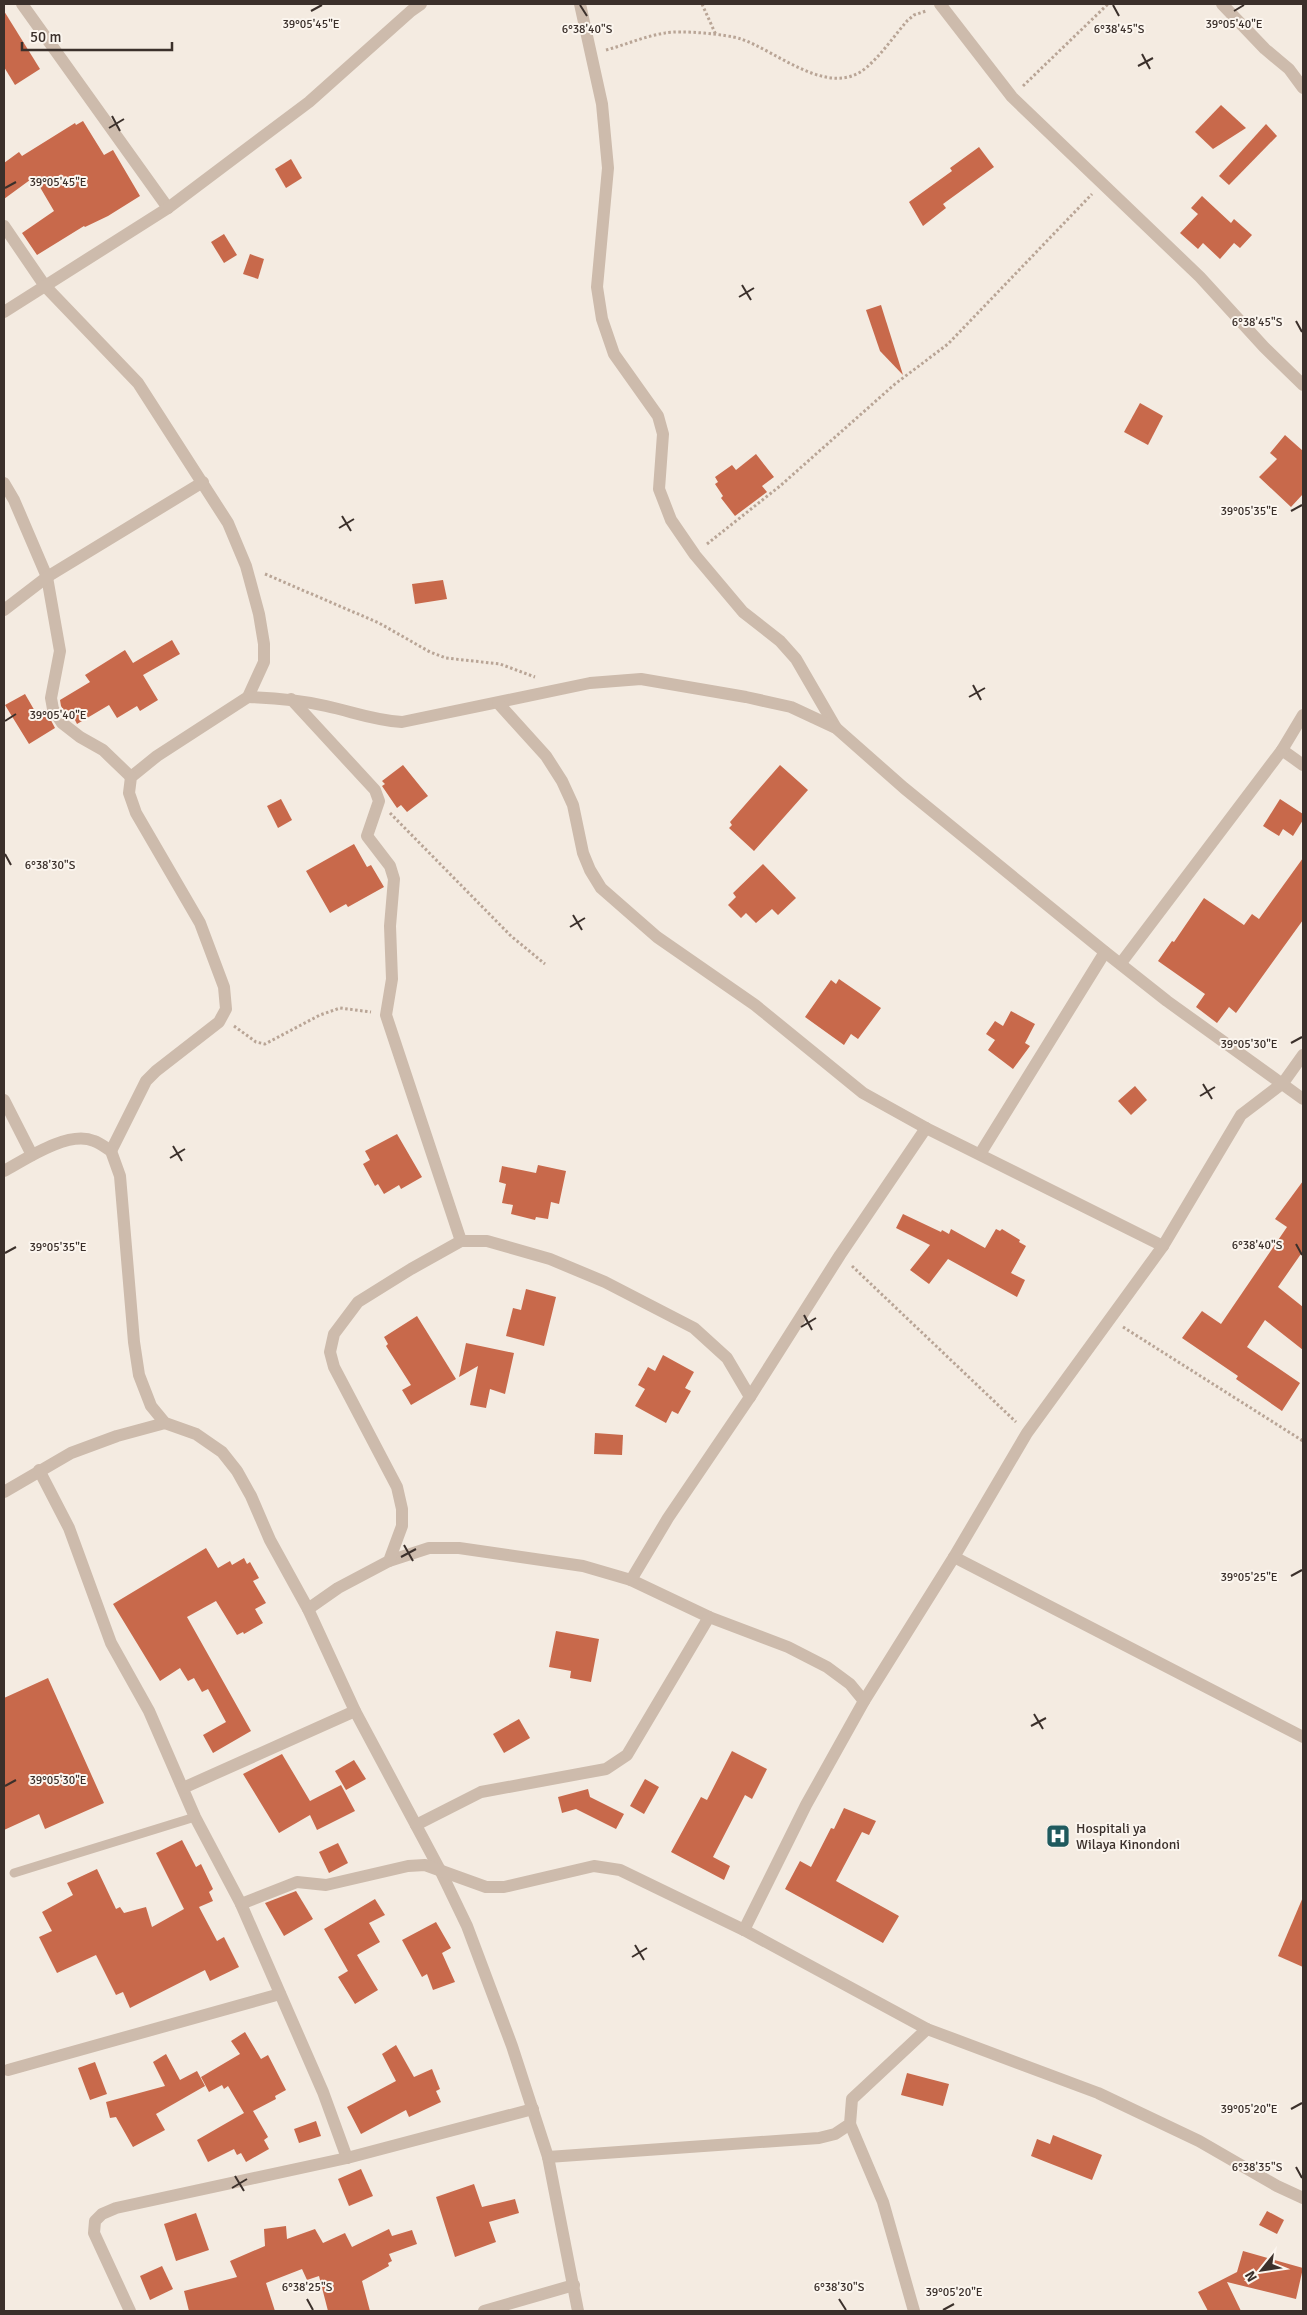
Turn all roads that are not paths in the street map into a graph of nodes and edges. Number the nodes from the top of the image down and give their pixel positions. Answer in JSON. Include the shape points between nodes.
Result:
{"nodes":[{"id":1,"x":22,"y":4,"type":"edge"},
{"id":2,"x":580,"y":4,"type":"edge"},
{"id":3,"x":1222,"y":4,"type":"edge"},
{"id":4,"x":412,"y":6,"type":"edge"},
{"id":5,"x":942,"y":6,"type":"edge"},
{"id":6,"x":1303,"y":88,"type":"edge"},
{"id":7,"x":168,"y":208,"type":"junction"},
{"id":8,"x":4,"y":226,"type":"edge"},
{"id":9,"x":45,"y":286,"type":"junction"},
{"id":10,"x":4,"y":312,"type":"edge"},
{"id":11,"x":1303,"y":385,"type":"edge"},
{"id":12,"x":203,"y":482,"type":"junction"},
{"id":13,"x":4,"y":483,"type":"edge"},
{"id":14,"x":47,"y":577,"type":"junction"},
{"id":15,"x":4,"y":610,"type":"edge"},
{"id":16,"x":248,"y":698,"type":"junction"},
{"id":17,"x":291,"y":699,"type":"junction"},
{"id":18,"x":498,"y":703,"type":"junction"},
{"id":19,"x":1303,"y":715,"type":"edge"},
{"id":20,"x":836,"y":728,"type":"junction"},
{"id":21,"x":1282,"y":750,"type":"junction"},
{"id":22,"x":1303,"y":766,"type":"edge"},
{"id":23,"x":131,"y":778,"type":"junction"},
{"id":24,"x":1105,"y":952,"type":"junction"},
{"id":25,"x":1121,"y":963,"type":"junction"},
{"id":26,"x":1303,"y":1055,"type":"edge"},
{"id":27,"x":1283,"y":1083,"type":"junction"},
{"id":28,"x":1303,"y":1099,"type":"edge"},
{"id":29,"x":4,"y":1100,"type":"edge"},
{"id":30,"x":926,"y":1128,"type":"junction"},
{"id":31,"x":111,"y":1151,"type":"junction"},
{"id":32,"x":980,"y":1154,"type":"junction"},
{"id":33,"x":32,"y":1155,"type":"junction"},
{"id":34,"x":4,"y":1171,"type":"edge"},
{"id":35,"x":461,"y":1241,"type":"junction"},
{"id":36,"x":1163,"y":1246,"type":"junction"},
{"id":37,"x":750,"y":1397,"type":"junction"},
{"id":38,"x":165,"y":1423,"type":"junction"},
{"id":39,"x":39,"y":1470,"type":"junction"},
{"id":40,"x":4,"y":1492,"type":"edge"},
{"id":41,"x":954,"y":1557,"type":"junction"},
{"id":42,"x":389,"y":1561,"type":"junction"},
{"id":43,"x":631,"y":1580,"type":"junction"},
{"id":44,"x":308,"y":1608,"type":"junction"},
{"id":45,"x":709,"y":1617,"type":"junction"},
{"id":46,"x":864,"y":1701,"type":"junction"},
{"id":47,"x":355,"y":1711,"type":"junction"},
{"id":48,"x":1303,"y":1736,"type":"edge"},
{"id":49,"x":183,"y":1788,"type":"junction"},
{"id":50,"x":195,"y":1817,"type":"junction"},
{"id":51,"x":416,"y":1825,"type":"junction"},
{"id":52,"x":441,"y":1872,"type":"junction"},
{"id":53,"x":14,"y":1873,"type":"dead end"},
{"id":54,"x":241,"y":1904,"type":"junction"},
{"id":55,"x":744,"y":1930,"type":"junction"},
{"id":56,"x":280,"y":1994,"type":"junction"},
{"id":57,"x":927,"y":2029,"type":"junction"},
{"id":58,"x":8,"y":2070,"type":"dead end"},
{"id":59,"x":533,"y":2110,"type":"junction"},
{"id":60,"x":850,"y":2124,"type":"junction"},
{"id":61,"x":548,"y":2157,"type":"junction"},
{"id":62,"x":347,"y":2158,"type":"junction"},
{"id":63,"x":1303,"y":2198,"type":"edge"},
{"id":64,"x":574,"y":2285,"type":"junction"},
{"id":65,"x":130,"y":2311,"type":"edge"},
{"id":66,"x":484,"y":2311,"type":"edge"},
{"id":67,"x":578,"y":2311,"type":"edge"},
{"id":68,"x":914,"y":2311,"type":"edge"}],
"edges":[{"from":1,"to":7,"type":"street"},
{"from":2,"to":20,"type":"street","via":[[602,104],[608,168],[597,288],[602,319],[614,354],[658,416],[663,434],[659,489],[672,520],[694,555],[743,612],[780,641],[796,659]]},
{"from":3,"to":6,"type":"street","via":[[1289,69]]},
{"from":4,"to":7,"type":"street","via":[[309,102]]},
{"from":5,"to":11,"type":"street","via":[[1012,97],[1200,277]]},
{"from":7,"to":9,"type":"street"},
{"from":8,"to":9,"type":"street"},
{"from":9,"to":10,"type":"street"},
{"from":9,"to":12,"type":"street","via":[[138,383]]},
{"from":12,"to":14,"type":"street"},
{"from":12,"to":16,"type":"street","via":[[228,523],[246,566],[259,614],[264,662]]},
{"from":13,"to":14,"type":"street"},
{"from":14,"to":15,"type":"street"},
{"from":14,"to":23,"type":"street","via":[[60,651],[50,698],[53,709],[62,722],[103,750]]},
{"from":16,"to":17,"type":"street"},
{"from":16,"to":23,"type":"street","via":[[157,756]]},
{"from":17,"to":18,"type":"street","via":[[377,720],[402,722]]},
{"from":17,"to":35,"type":"street","via":[[375,790],[379,802],[367,836],[390,866],[394,879],[390,926],[392,979],[386,1015]]},
{"from":18,"to":20,"type":"street","via":[[590,684],[641,679],[791,707]]},
{"from":18,"to":30,"type":"street","via":[[546,756],[562,781],[573,805],[583,853],[601,888],[657,937],[755,1005],[864,1093]]},
{"from":19,"to":21,"type":"street"},
{"from":20,"to":24,"type":"street","via":[[904,788]]},
{"from":21,"to":22,"type":"street"},
{"from":21,"to":25,"type":"street"},
{"from":23,"to":31,"type":"street","via":[[129,793],[136,813],[200,923],[224,987],[226,1009],[219,1022],[146,1082]]},
{"from":24,"to":25,"type":"street"},
{"from":24,"to":32,"type":"street"},
{"from":25,"to":27,"type":"street","via":[[1167,1001]]},
{"from":26,"to":27,"type":"street"},
{"from":27,"to":28,"type":"street"},
{"from":27,"to":36,"type":"street","via":[[1242,1115]]},
{"from":29,"to":33,"type":"street"},
{"from":30,"to":32,"type":"street"},
{"from":30,"to":37,"type":"street"},
{"from":31,"to":33,"type":"street","via":[[93,1140],[68,1139]]},
{"from":31,"to":38,"type":"street","via":[[120,1176],[139,1375],[151,1406]]},
{"from":32,"to":36,"type":"street"},
{"from":33,"to":34,"type":"street"},
{"from":35,"to":37,"type":"street","via":[[487,1241],[550,1259],[605,1282],[694,1328],[727,1358]]},
{"from":35,"to":42,"type":"street","via":[[358,1302],[334,1334],[330,1352],[334,1367],[397,1486],[402,1526]]},
{"from":36,"to":41,"type":"street","via":[[1027,1433]]},
{"from":37,"to":43,"type":"street","via":[[668,1518]]},
{"from":38,"to":39,"type":"street","via":[[71,1453]]},
{"from":38,"to":44,"type":"street","via":[[196,1434],[222,1452],[237,1471]]},
{"from":39,"to":40,"type":"street"},
{"from":39,"to":49,"type":"street","via":[[69,1528],[111,1643],[149,1711]]},
{"from":41,"to":46,"type":"street"},
{"from":41,"to":48,"type":"street"},
{"from":42,"to":43,"type":"street","via":[[429,1548],[460,1548],[583,1566]]},
{"from":42,"to":44,"type":"street"},
{"from":43,"to":45,"type":"street"},
{"from":44,"to":47,"type":"street"},
{"from":45,"to":46,"type":"street","via":[[788,1647],[828,1667],[850,1684]]},
{"from":45,"to":51,"type":"street","via":[[627,1755],[606,1769],[481,1792]]},
{"from":46,"to":55,"type":"street","via":[[806,1805]]},
{"from":47,"to":49,"type":"street"},
{"from":47,"to":51,"type":"street"},
{"from":49,"to":50,"type":"street"},
{"from":50,"to":53,"type":"lane"},
{"from":50,"to":54,"type":"street"},
{"from":51,"to":52,"type":"street"},
{"from":52,"to":54,"type":"street","via":[[425,1865],[408,1866],[326,1885],[297,1882]]},
{"from":52,"to":55,"type":"street","via":[[486,1886],[504,1887],[594,1866],[620,1870]]},
{"from":52,"to":59,"type":"street","via":[[467,1926]]},
{"from":54,"to":56,"type":"street"},
{"from":55,"to":57,"type":"street"},
{"from":56,"to":58,"type":"street"},
{"from":56,"to":62,"type":"street","via":[[323,2092]]},
{"from":57,"to":60,"type":"street","via":[[852,2099]]},
{"from":57,"to":63,"type":"street","via":[[1098,2093],[1200,2142]]},
{"from":59,"to":61,"type":"street"},
{"from":59,"to":62,"type":"street"},
{"from":60,"to":61,"type":"street","via":[[835,2134],[819,2138]]},
{"from":60,"to":68,"type":"street","via":[[883,2202]]},
{"from":61,"to":64,"type":"street"},
{"from":62,"to":65,"type":"street","via":[[136,2203],[102,2214],[95,2221],[94,2233]]},
{"from":64,"to":66,"type":"street"},
{"from":64,"to":67,"type":"street"}]}
